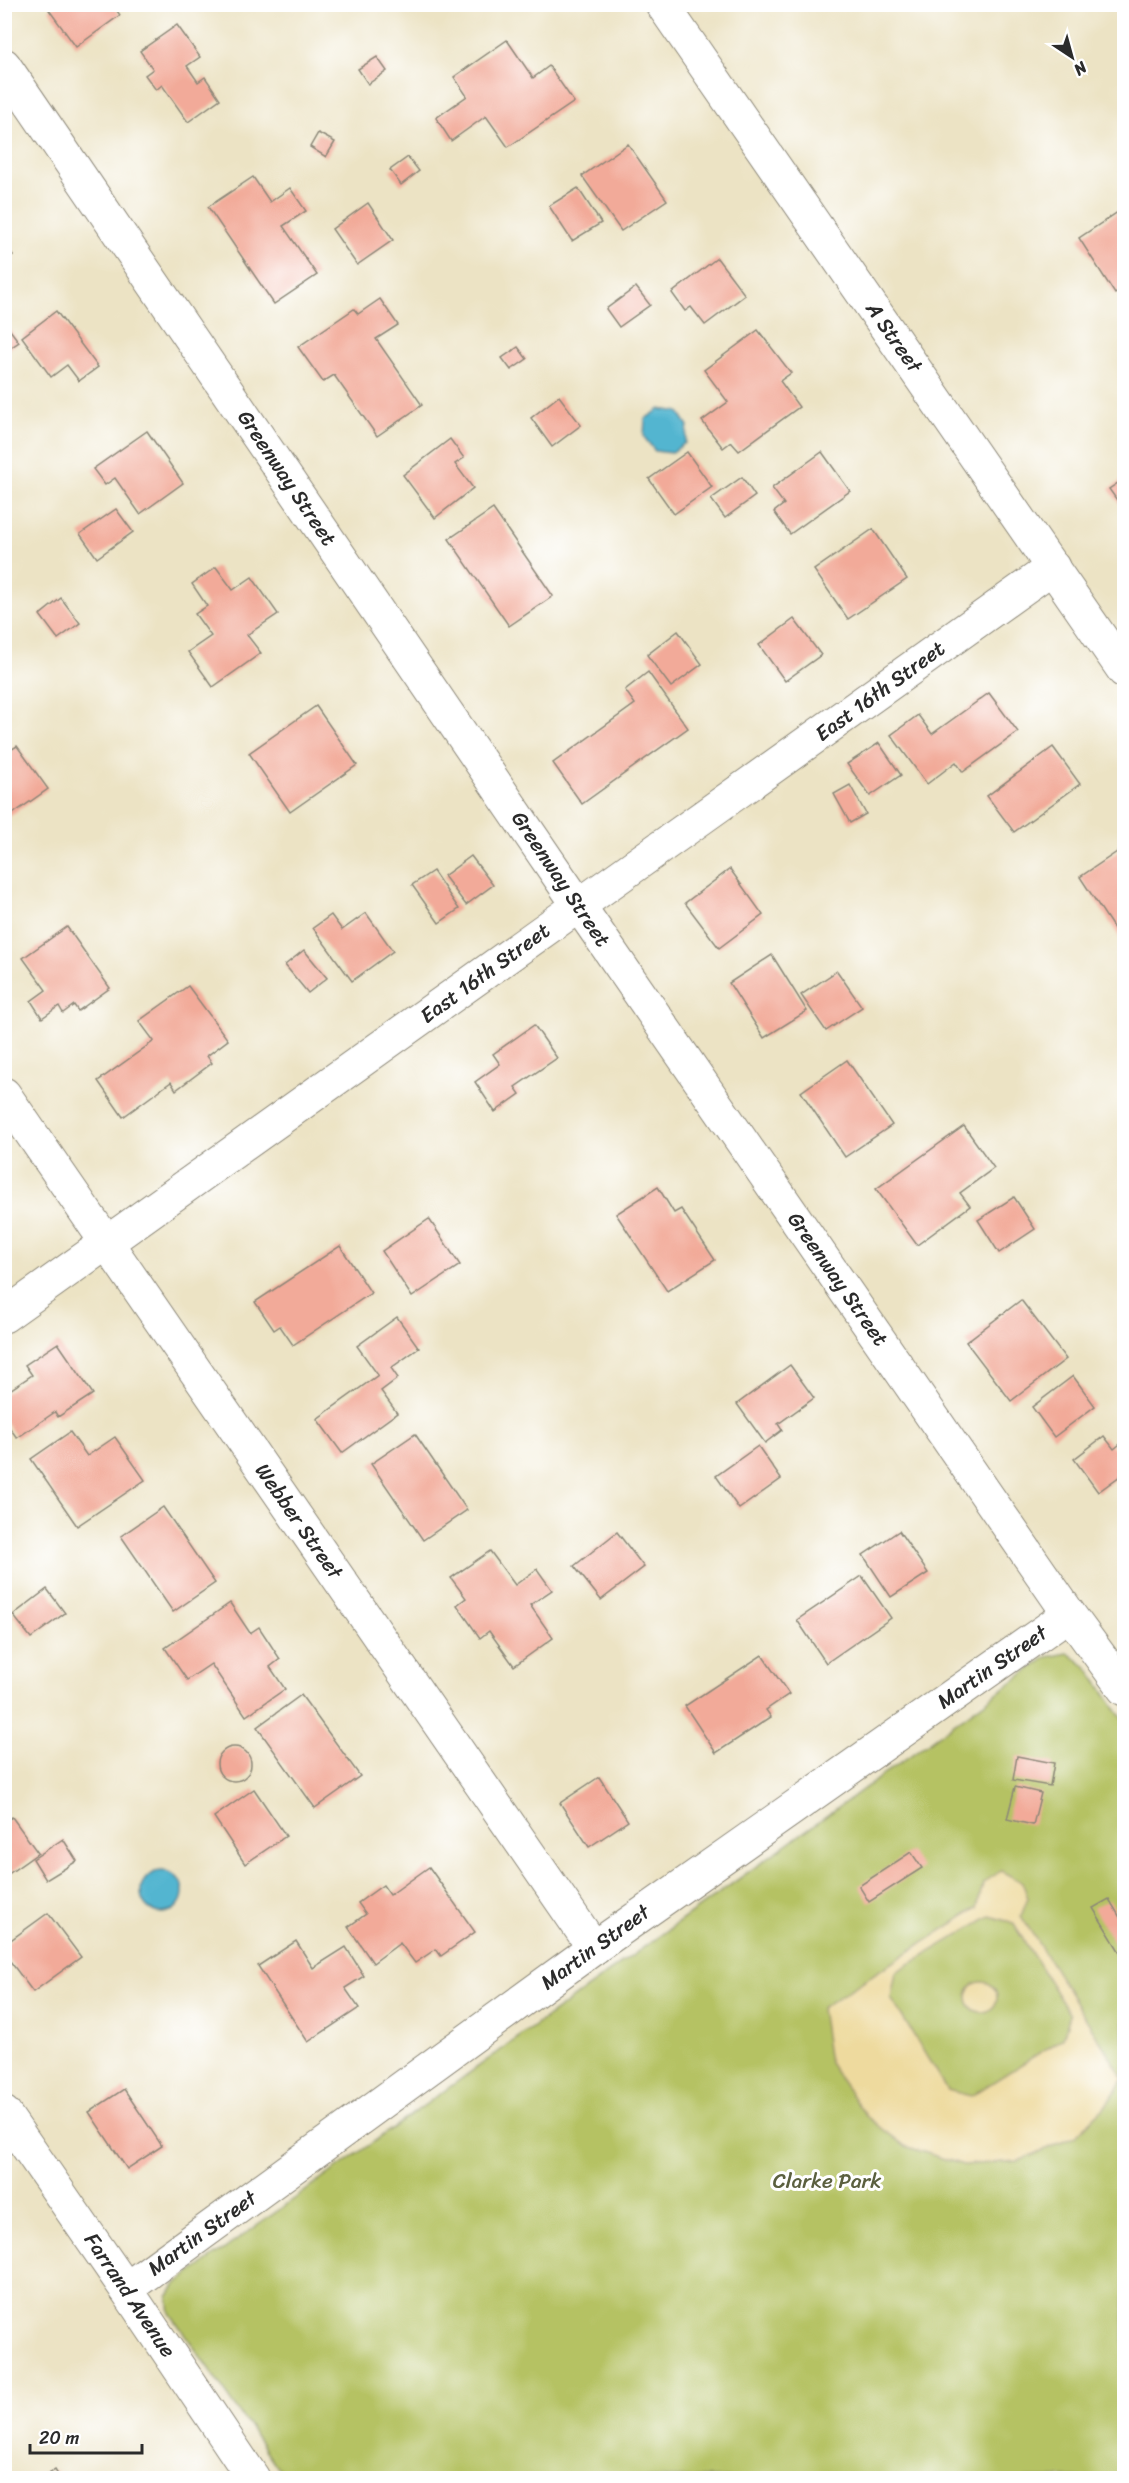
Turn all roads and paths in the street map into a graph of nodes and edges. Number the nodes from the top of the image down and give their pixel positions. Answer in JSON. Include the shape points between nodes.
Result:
{"nodes":[{"id":1,"x":662,"y":4,"type":"edge"},
{"id":2,"x":4,"y":65,"type":"edge"},
{"id":3,"x":1053,"y":567,"type":"junction"},
{"id":4,"x":1125,"y":671,"type":"edge"},
{"id":5,"x":579,"y":906,"type":"junction"},
{"id":6,"x":4,"y":1094,"type":"edge"},
{"id":7,"x":107,"y":1243,"type":"junction"},
{"id":8,"x":4,"y":1316,"type":"edge"},
{"id":9,"x":1070,"y":1614,"type":"junction"},
{"id":10,"x":1125,"y":1689,"type":"edge"},
{"id":11,"x":594,"y":1947,"type":"junction"},
{"id":12,"x":4,"y":2113,"type":"edge"},
{"id":13,"x":126,"y":2289,"type":"junction"},
{"id":14,"x":253,"y":2478,"type":"edge"}],
"edges":[{"from":1,"to":3,"type":"street","name":"A Street"},
{"from":2,"to":5,"type":"street","name":"Greenway Street"},
{"from":3,"to":4,"type":"street","name":"A Street"},
{"from":3,"to":5,"type":"street","name":"East 16th Street"},
{"from":5,"to":7,"type":"street","name":"East 16th Street"},
{"from":5,"to":9,"type":"street","name":"Greenway Street"},
{"from":6,"to":7,"type":"street","name":"Webber Street"},
{"from":7,"to":8,"type":"street","name":"East 16th Street"},
{"from":7,"to":11,"type":"street","name":"Webber Street"},
{"from":9,"to":10,"type":"street","name":"Greenway Street"},
{"from":9,"to":11,"type":"street","name":"Martin Street"},
{"from":11,"to":13,"type":"street","name":"Martin Street"},
{"from":12,"to":13,"type":"street","name":"Farrand Avenue"},
{"from":13,"to":14,"type":"street","name":"Farrand Avenue"}]}
